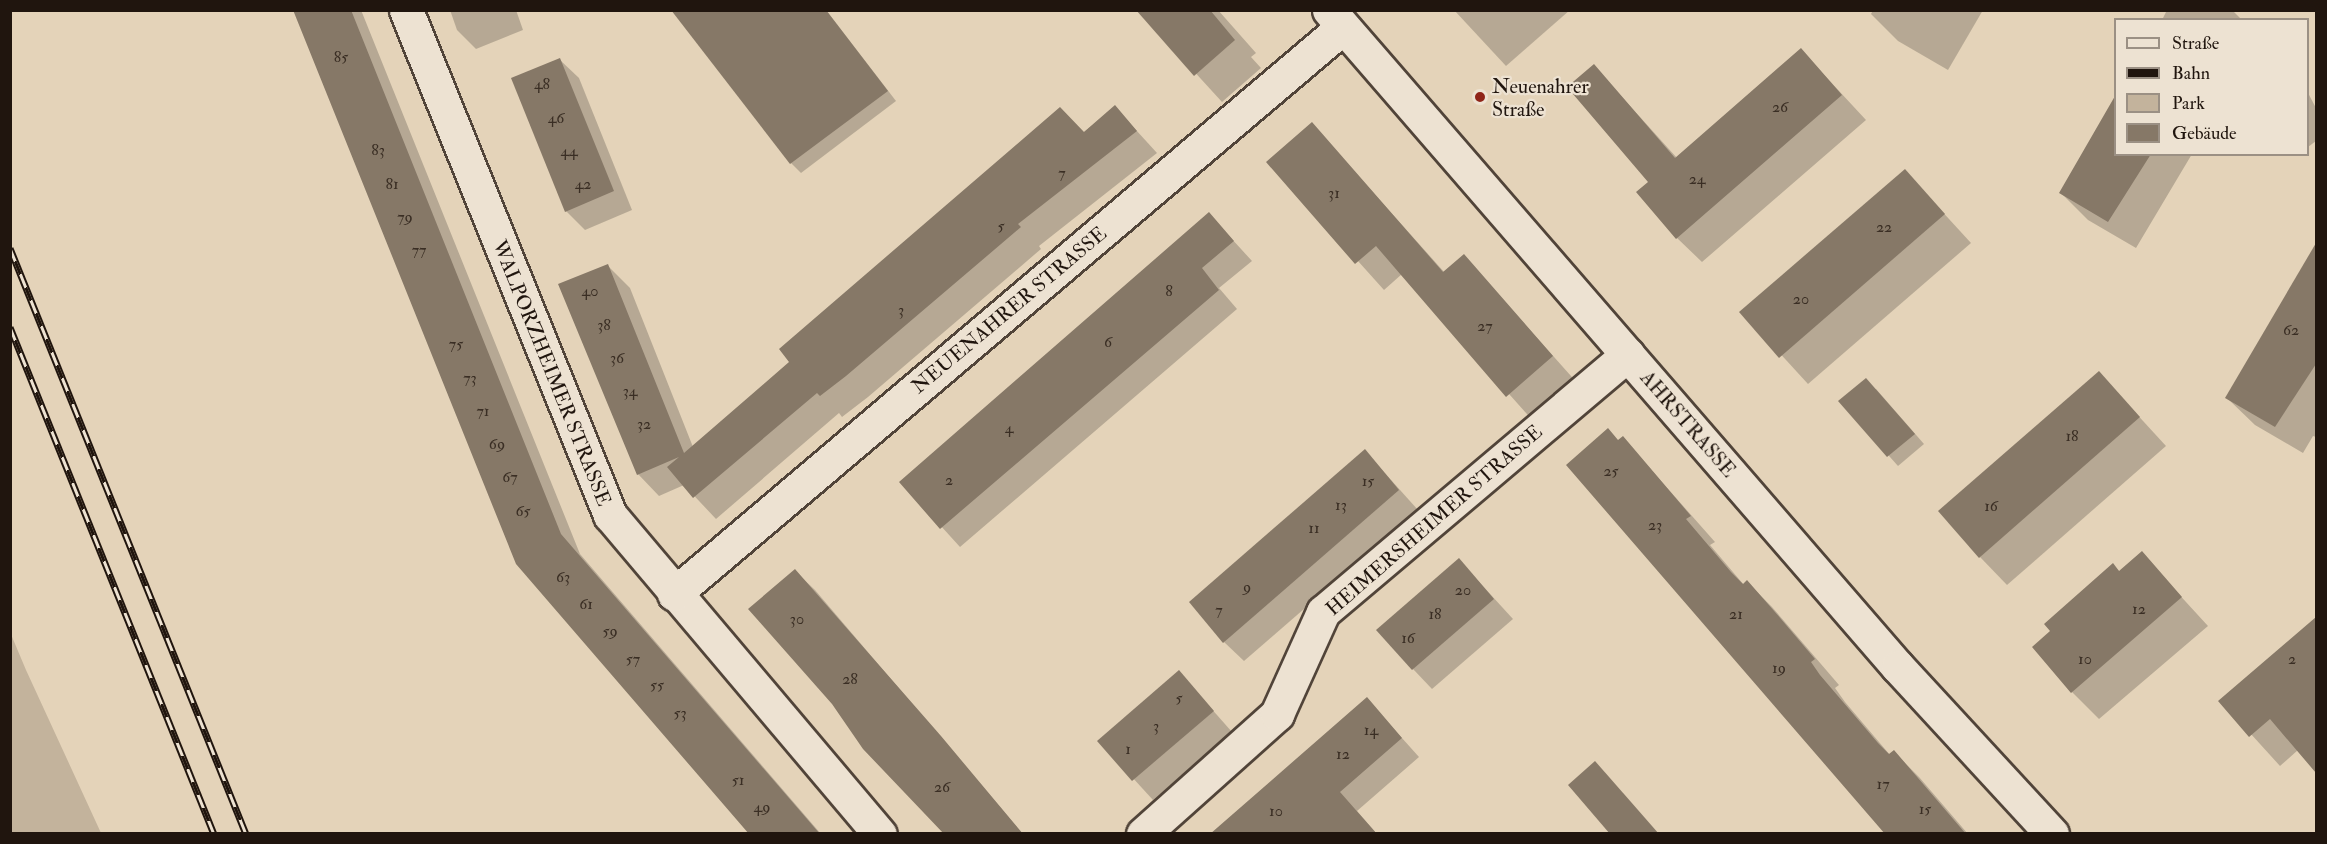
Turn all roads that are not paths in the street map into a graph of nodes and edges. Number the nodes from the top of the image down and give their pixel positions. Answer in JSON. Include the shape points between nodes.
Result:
{"nodes":[{"id":1,"x":406,"y":10,"type":"edge"},
{"id":2,"x":1336,"y":19,"type":"edge"},
{"id":3,"x":1628,"y":354,"type":"junction"},
{"id":4,"x":674,"y":594,"type":"junction"},
{"id":5,"x":880,"y":834,"type":"edge"},
{"id":6,"x":1143,"y":834,"type":"edge"},
{"id":7,"x":2052,"y":834,"type":"edge"}],
"edges":[{"from":1,"to":4,"type":"street","name":"WALPORZHEIMER STRASSE","via":[[610,515]]},
{"from":2,"to":3,"type":"street","name":"AHRSTRASSE"},
{"from":2,"to":4,"type":"street","name":"NEUENAHRER STRASSE"},
{"from":3,"to":6,"type":"street","name":"HEIMERSHEIMER STRASSE","via":[[1323,612],[1277,714]]},
{"from":3,"to":7,"type":"street","name":"AHRSTRASSE","via":[[1898,668]]},
{"from":4,"to":5,"type":"street","name":"WALPORZHEIMER STRASSE"}]}
